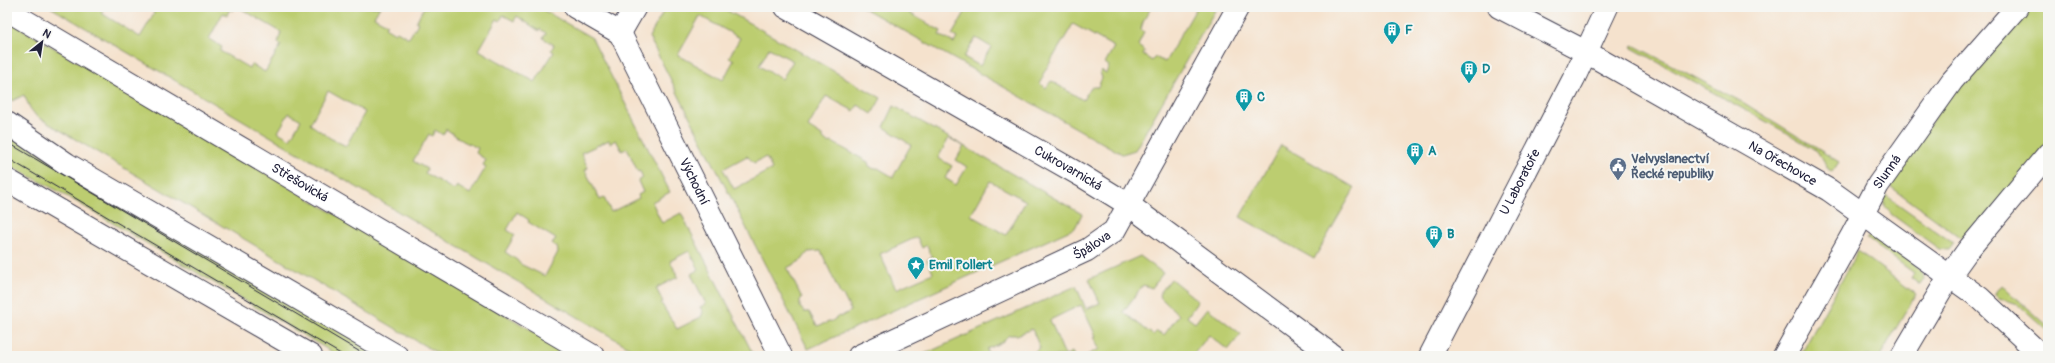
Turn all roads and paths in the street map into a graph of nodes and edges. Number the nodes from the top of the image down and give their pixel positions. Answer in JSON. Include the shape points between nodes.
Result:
{"nodes":[{"id":1,"x":575,"y":7,"type":"edge"},
{"id":2,"x":635,"y":7,"type":"edge"},
{"id":3,"x":786,"y":7,"type":"edge"},
{"id":4,"x":1238,"y":7,"type":"edge"},
{"id":5,"x":1499,"y":7,"type":"edge"},
{"id":6,"x":1608,"y":7,"type":"edge"},
{"id":7,"x":2017,"y":7,"type":"edge"},
{"id":8,"x":7,"y":10,"type":"edge"},
{"id":9,"x":620,"y":33,"type":"junction"},
{"id":10,"x":1586,"y":52,"type":"junction"},
{"id":11,"x":7,"y":122,"type":"edge"},
{"id":12,"x":2048,"y":154,"type":"edge"},
{"id":13,"x":7,"y":180,"type":"edge"},
{"id":14,"x":1129,"y":205,"type":"junction"},
{"id":15,"x":1863,"y":213,"type":"junction"},
{"id":16,"x":1950,"y":275,"type":"junction"},
{"id":17,"x":311,"y":356,"type":"edge"},
{"id":18,"x":397,"y":356,"type":"edge"},
{"id":19,"x":593,"y":356,"type":"edge"},
{"id":20,"x":781,"y":356,"type":"edge"},
{"id":21,"x":859,"y":356,"type":"edge"},
{"id":22,"x":1333,"y":356,"type":"edge"},
{"id":23,"x":1430,"y":356,"type":"edge"},
{"id":24,"x":1784,"y":356,"type":"edge"},
{"id":25,"x":1902,"y":356,"type":"edge"},
{"id":26,"x":2042,"y":356,"type":"edge"}],
"edges":[{"from":1,"to":9,"type":"street"},
{"from":2,"to":9,"type":"street"},
{"from":3,"to":14,"type":"street","name":"Cukrovarnická"},
{"from":4,"to":14,"type":"street","name":"Špálova"},
{"from":5,"to":10,"type":"street","name":"Na Ořechovce"},
{"from":6,"to":10,"type":"street","name":"U Laboratoře"},
{"from":7,"to":15,"type":"street","name":"Slunná","via":[[1952,81],[1878,185]]},
{"from":8,"to":19,"type":"street","name":"Střešovická"},
{"from":9,"to":20,"type":"street","name":"Východní"},
{"from":10,"to":15,"type":"street","name":"Na Ořechovce","via":[[1823,186]]},
{"from":10,"to":23,"type":"street","name":"U Laboratoře"},
{"from":11,"to":18,"type":"street","via":[[67,164]]},
{"from":12,"to":16,"type":"street","via":[[1999,210]]},
{"from":13,"to":17,"type":"street"},
{"from":14,"to":21,"type":"street","name":"Špálova","via":[[1114,231],[1087,250]]},
{"from":14,"to":22,"type":"street","name":"Cukrovarnická"},
{"from":15,"to":16,"type":"street","name":"Na Ořechovce"},
{"from":15,"to":24,"type":"street","name":"Slunná"},
{"from":16,"to":25,"type":"street"},
{"from":16,"to":26,"type":"street","name":"Na Ořechovce","via":[[1980,298]]}]}
